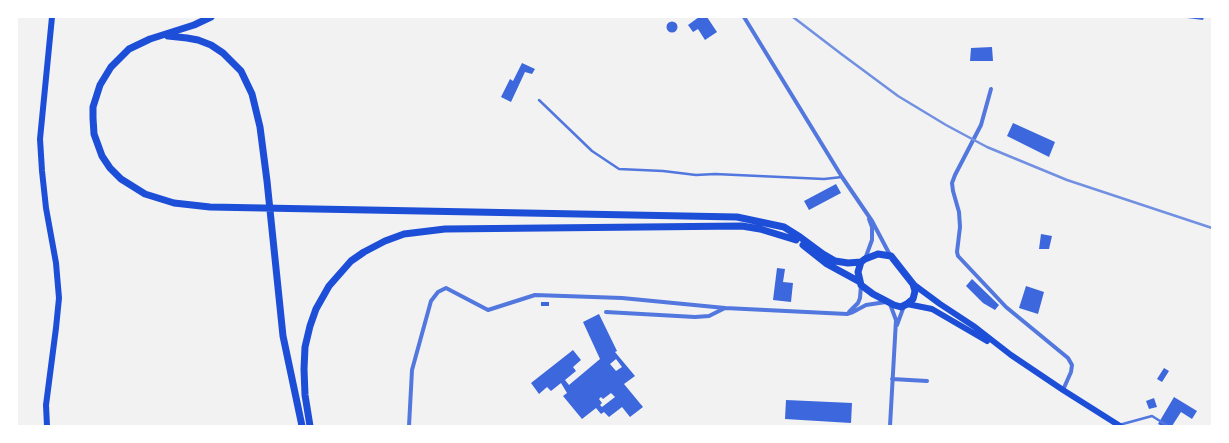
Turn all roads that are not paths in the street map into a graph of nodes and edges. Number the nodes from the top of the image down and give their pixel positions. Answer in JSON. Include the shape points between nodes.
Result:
{"nodes":[{"id":1,"x":52,"y":17,"type":"edge"},
{"id":2,"x":211,"y":17,"type":"edge"},
{"id":3,"x":744,"y":17,"type":"edge"},
{"id":4,"x":150,"y":39,"type":"junction"},
{"id":5,"x":991,"y":89,"type":"dead end"},
{"id":6,"x":539,"y":100,"type":"dead end"},
{"id":7,"x":842,"y":177,"type":"junction"},
{"id":8,"x":868,"y":215,"type":"junction"},
{"id":9,"x":771,"y":224,"type":"junction"},
{"id":10,"x":796,"y":240,"type":"junction"},
{"id":11,"x":891,"y":256,"type":"junction"},
{"id":12,"x":863,"y":260,"type":"junction"},
{"id":13,"x":860,"y":284,"type":"junction"},
{"id":14,"x":912,"y":284,"type":"junction"},
{"id":15,"x":888,"y":303,"type":"junction"},
{"id":16,"x":906,"y":305,"type":"junction"},
{"id":17,"x":725,"y":308,"type":"junction"},
{"id":18,"x":606,"y":312,"type":"dead end"},
{"id":19,"x":847,"y":314,"type":"junction"},
{"id":20,"x":895,"y":334,"type":"junction"},
{"id":21,"x":1011,"y":355,"type":"junction"},
{"id":22,"x":892,"y":379,"type":"junction"},
{"id":23,"x":927,"y":381,"type":"dead end"},
{"id":24,"x":1063,"y":390,"type":"junction"},
{"id":25,"x":1119,"y":425,"type":"edge"},
{"id":26,"x":47,"y":426,"type":"edge"},
{"id":27,"x":302,"y":426,"type":"edge"},
{"id":28,"x":310,"y":426,"type":"edge"},
{"id":29,"x":408,"y":426,"type":"edge"},
{"id":30,"x":890,"y":426,"type":"edge"},
{"id":31,"x":1168,"y":426,"type":"edge"}],
"edges":[{"from":1,"to":26,"type":"main road","via":[[40,139],[43,186],[59,298],[46,405]]},
{"from":2,"to":4,"type":"main road","via":[[194,26]]},
{"from":3,"to":7,"type":"street"},
{"from":4,"to":9,"type":"main road","via":[[129,49],[120,57],[100,85],[93,107],[94,134],[102,156],[121,179],[145,194],[174,203],[210,207],[737,217]]},
{"from":4,"to":27,"type":"main road","via":[[175,36],[211,45],[241,71],[252,94],[260,127],[267,181],[283,336]]},
{"from":5,"to":24,"type":"street","via":[[980,125],[952,183],[959,212],[958,256],[1006,307],[1068,358],[1072,366]]},
{"from":6,"to":7,"type":"lane","via":[[592,151],[619,169],[696,175],[824,179]]},
{"from":7,"to":8,"type":"street"},
{"from":8,"to":11,"type":"street"},
{"from":8,"to":12,"type":"street","via":[[872,233],[870,247]]},
{"from":9,"to":10,"type":"main road"},
{"from":9,"to":12,"type":"main road","via":[[792,231],[835,261],[848,263]]},
{"from":10,"to":13,"type":"main road"},
{"from":10,"to":28,"type":"main road","via":[[742,226],[445,229],[404,234],[384,241],[364,252],[342,270],[316,309],[305,347],[305,395]]},
{"from":11,"to":12,"type":"main road","via":[[878,254]]},
{"from":11,"to":14,"type":"main road"},
{"from":12,"to":13,"type":"main road","via":[[858,272]]},
{"from":13,"to":15,"type":"main road"},
{"from":13,"to":19,"type":"street","via":[[858,303]]},
{"from":14,"to":16,"type":"main road","via":[[915,291],[913,299]]},
{"from":14,"to":21,"type":"main road"},
{"from":15,"to":16,"type":"main road"},
{"from":15,"to":19,"type":"street","via":[[866,305]]},
{"from":15,"to":20,"type":"street","via":[[896,320]]},
{"from":16,"to":20,"type":"street"},
{"from":16,"to":21,"type":"main road","via":[[932,309]]},
{"from":17,"to":18,"type":"street","via":[[709,316],[695,317]]},
{"from":17,"to":19,"type":"street"},
{"from":17,"to":29,"type":"street","via":[[622,298],[535,295],[488,310],[448,288],[442,289],[431,301],[412,370]]},
{"from":20,"to":22,"type":"street"},
{"from":21,"to":24,"type":"main road"},
{"from":22,"to":23,"type":"street"},
{"from":22,"to":30,"type":"street"},
{"from":24,"to":25,"type":"main road"},
{"from":25,"to":31,"type":"lane","via":[[1152,416]]}]}
